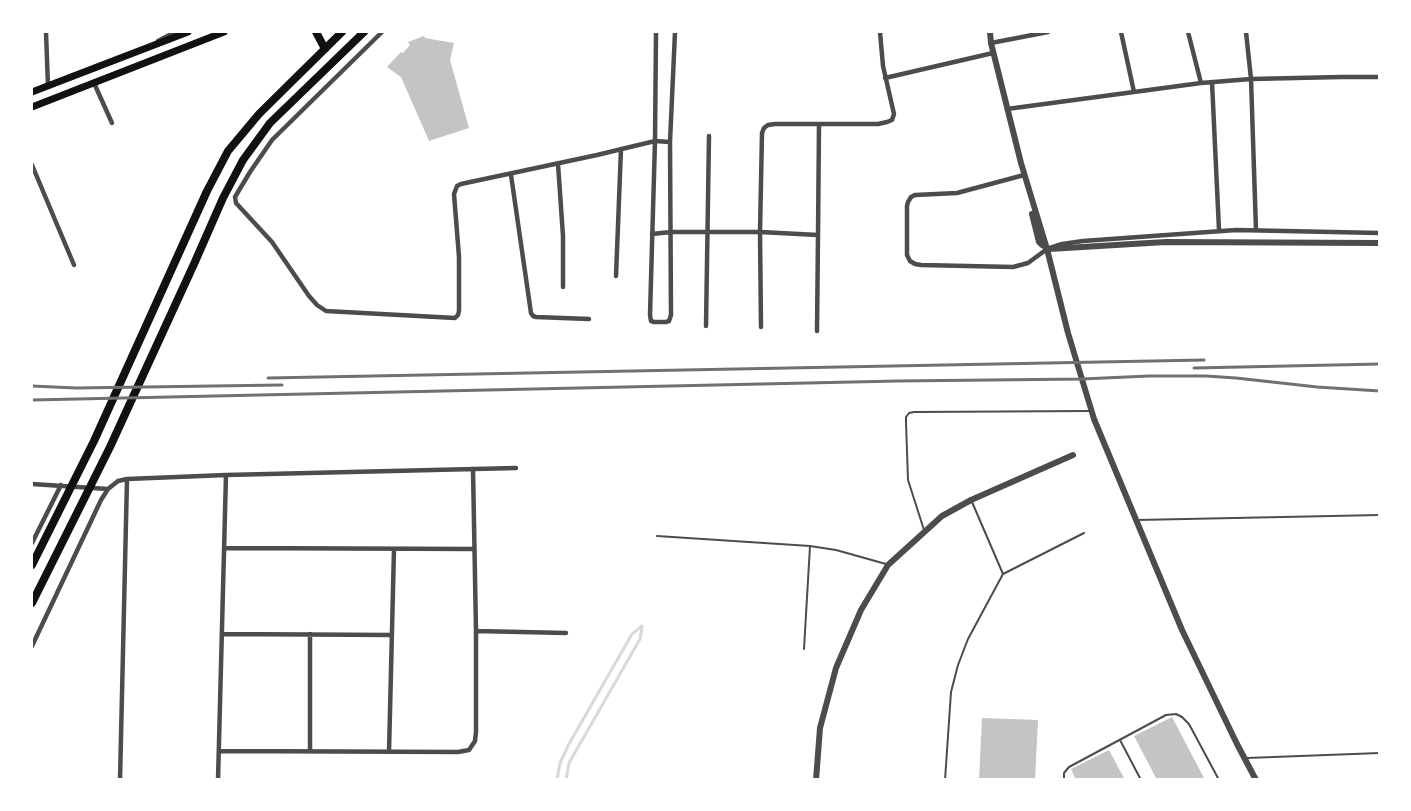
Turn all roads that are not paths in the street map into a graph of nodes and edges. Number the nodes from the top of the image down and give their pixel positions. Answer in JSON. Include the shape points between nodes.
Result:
{"nodes":[{"id":1,"x":46,"y":32,"type":"edge"},
{"id":2,"x":175,"y":32,"type":"edge"},
{"id":3,"x":189,"y":32,"type":"edge"},
{"id":4,"x":224,"y":32,"type":"edge"},
{"id":5,"x":316,"y":32,"type":"edge"},
{"id":6,"x":342,"y":32,"type":"edge"},
{"id":7,"x":364,"y":32,"type":"edge"},
{"id":8,"x":382,"y":32,"type":"edge"},
{"id":9,"x":656,"y":32,"type":"edge"},
{"id":10,"x":675,"y":32,"type":"edge"},
{"id":11,"x":880,"y":32,"type":"edge"},
{"id":12,"x":990,"y":32,"type":"edge"},
{"id":13,"x":1048,"y":32,"type":"edge"},
{"id":14,"x":1120,"y":32,"type":"edge"},
{"id":15,"x":1188,"y":32,"type":"edge"},
{"id":16,"x":1246,"y":32,"type":"edge"},
{"id":17,"x":991,"y":43,"type":"junction"},
{"id":18,"x":145,"y":48,"type":"junction"},
{"id":19,"x":325,"y":48,"type":"junction"},
{"id":20,"x":993,"y":53,"type":"junction"},
{"id":21,"x":1380,"y":77,"type":"edge"},
{"id":22,"x":885,"y":78,"type":"junction"},
{"id":23,"x":1251,"y":79,"type":"junction"},
{"id":24,"x":1212,"y":82,"type":"junction"},
{"id":25,"x":93,"y":83,"type":"junction"},
{"id":26,"x":1200,"y":83,"type":"junction"},
{"id":27,"x":48,"y":86,"type":"junction"},
{"id":28,"x":32,"y":92,"type":"edge"},
{"id":29,"x":1134,"y":92,"type":"junction"},
{"id":30,"x":32,"y":107,"type":"edge"},
{"id":31,"x":1007,"y":109,"type":"junction"},
{"id":32,"x":112,"y":123,"type":"dead end"},
{"id":33,"x":819,"y":125,"type":"junction"},
{"id":34,"x":709,"y":136,"type":"dead end"},
{"id":35,"x":655,"y":141,"type":"junction"},
{"id":36,"x":670,"y":142,"type":"junction"},
{"id":37,"x":621,"y":149,"type":"junction"},
{"id":38,"x":558,"y":164,"type":"junction"},
{"id":39,"x":32,"y":165,"type":"edge"},
{"id":40,"x":511,"y":175,"type":"junction"},
{"id":41,"x":1024,"y":175,"type":"junction"},
{"id":42,"x":1219,"y":230,"type":"junction"},
{"id":43,"x":1256,"y":230,"type":"junction"},
{"id":44,"x":670,"y":232,"type":"junction"},
{"id":45,"x":760,"y":232,"type":"junction"},
{"id":46,"x":707,"y":233,"type":"junction"},
{"id":47,"x":1380,"y":233,"type":"edge"},
{"id":48,"x":652,"y":234,"type":"junction"},
{"id":49,"x":818,"y":235,"type":"junction"},
{"id":50,"x":1377,"y":243,"type":"edge"},
{"id":51,"x":1047,"y":249,"type":"junction"},
{"id":52,"x":74,"y":265,"type":"dead end"},
{"id":53,"x":616,"y":276,"type":"dead end"},
{"id":54,"x":563,"y":287,"type":"dead end"},
{"id":55,"x":589,"y":319,"type":"dead end"},
{"id":56,"x":706,"y":326,"type":"dead end"},
{"id":57,"x":761,"y":327,"type":"dead end"},
{"id":58,"x":817,"y":331,"type":"dead end"},
{"id":59,"x":1092,"y":411,"type":"junction"},
{"id":60,"x":1072,"y":455,"type":"dead end"},
{"id":61,"x":516,"y":468,"type":"dead end"},
{"id":62,"x":473,"y":469,"type":"junction"},
{"id":63,"x":226,"y":476,"type":"junction"},
{"id":64,"x":127,"y":479,"type":"junction"},
{"id":65,"x":32,"y":483,"type":"edge"},
{"id":66,"x":62,"y":485,"type":"junction"},
{"id":67,"x":108,"y":489,"type":"junction"},
{"id":68,"x":971,"y":500,"type":"junction"},
{"id":69,"x":1380,"y":515,"type":"edge"},
{"id":70,"x":1137,"y":520,"type":"junction"},
{"id":71,"x":924,"y":531,"type":"junction"},
{"id":72,"x":1084,"y":533,"type":"dead end"},
{"id":73,"x":657,"y":536,"type":"dead end"},
{"id":74,"x":32,"y":543,"type":"edge"},
{"id":75,"x":810,"y":546,"type":"junction"},
{"id":76,"x":224,"y":548,"type":"junction"},
{"id":77,"x":394,"y":549,"type":"junction"},
{"id":78,"x":474,"y":549,"type":"junction"},
{"id":79,"x":32,"y":565,"type":"edge"},
{"id":80,"x":888,"y":565,"type":"junction"},
{"id":81,"x":1003,"y":574,"type":"junction"},
{"id":82,"x":32,"y":603,"type":"edge"},
{"id":83,"x":476,"y":631,"type":"junction"},
{"id":84,"x":566,"y":633,"type":"dead end"},
{"id":85,"x":222,"y":634,"type":"junction"},
{"id":86,"x":310,"y":634,"type":"junction"},
{"id":87,"x":392,"y":635,"type":"junction"},
{"id":88,"x":32,"y":646,"type":"edge"},
{"id":89,"x":804,"y":649,"type":"dead end"},
{"id":90,"x":1120,"y":740,"type":"junction"},
{"id":91,"x":219,"y":751,"type":"junction"},
{"id":92,"x":310,"y":751,"type":"junction"},
{"id":93,"x":389,"y":752,"type":"junction"},
{"id":94,"x":1380,"y":753,"type":"edge"},
{"id":95,"x":1245,"y":759,"type":"junction"},
{"id":96,"x":120,"y":780,"type":"edge"},
{"id":97,"x":218,"y":780,"type":"edge"},
{"id":98,"x":816,"y":780,"type":"edge"},
{"id":99,"x":945,"y":780,"type":"edge"},
{"id":100,"x":1064,"y":780,"type":"edge"},
{"id":101,"x":1141,"y":780,"type":"edge"},
{"id":102,"x":1219,"y":780,"type":"edge"},
{"id":103,"x":1256,"y":780,"type":"edge"}],
"edges":[{"from":1,"to":27,"type":"street"},
{"from":2,"to":18,"type":"street"},
{"from":3,"to":18,"type":"main road"},
{"from":4,"to":25,"type":"main road"},
{"from":5,"to":19,"type":"highway"},
{"from":6,"to":19,"type":"highway"},
{"from":7,"to":82,"type":"highway","via":[[270,123],[243,160],[110,447]]},
{"from":8,"to":40,"type":"street","via":[[272,140],[235,197],[317,305],[326,311],[449,318],[458,315],[455,190],[461,184]]},
{"from":9,"to":35,"type":"street"},
{"from":10,"to":36,"type":"street"},
{"from":11,"to":22,"type":"street"},
{"from":12,"to":17,"type":"street"},
{"from":12,"to":50,"type":"street","via":[[1037,237],[1045,247],[1166,242]]},
{"from":13,"to":17,"type":"street"},
{"from":14,"to":29,"type":"street"},
{"from":15,"to":26,"type":"street"},
{"from":16,"to":23,"type":"street"},
{"from":17,"to":20,"type":"street"},
{"from":18,"to":27,"type":"main road"},
{"from":19,"to":79,"type":"highway","via":[[228,151]]},
{"from":20,"to":22,"type":"street"},
{"from":20,"to":31,"type":"street"},
{"from":21,"to":23,"type":"street"},
{"from":22,"to":33,"type":"street","via":[[892,120],[878,124]]},
{"from":23,"to":24,"type":"street"},
{"from":23,"to":43,"type":"street"},
{"from":24,"to":26,"type":"street"},
{"from":24,"to":42,"type":"street"},
{"from":25,"to":30,"type":"main road"},
{"from":25,"to":32,"type":"street"},
{"from":26,"to":29,"type":"street"},
{"from":27,"to":28,"type":"main road"},
{"from":29,"to":31,"type":"street"},
{"from":31,"to":41,"type":"street"},
{"from":33,"to":45,"type":"street","via":[[775,124],[764,128]]},
{"from":33,"to":49,"type":"street"},
{"from":34,"to":46,"type":"street"},
{"from":35,"to":36,"type":"street"},
{"from":35,"to":37,"type":"street"},
{"from":35,"to":48,"type":"street"},
{"from":36,"to":44,"type":"street"},
{"from":37,"to":38,"type":"street"},
{"from":37,"to":53,"type":"street"},
{"from":38,"to":40,"type":"street"},
{"from":38,"to":54,"type":"street"},
{"from":39,"to":52,"type":"street"},
{"from":40,"to":55,"type":"street","via":[[532,316]]},
{"from":41,"to":51,"type":"street"},
{"from":41,"to":51,"type":"street","via":[[957,193],[911,197],[908,255],[910,261],[921,265],[1013,267],[1028,263]]},
{"from":42,"to":43,"type":"street"},
{"from":42,"to":51,"type":"street","via":[[1083,241]]},
{"from":43,"to":47,"type":"street"},
{"from":44,"to":46,"type":"street"},
{"from":44,"to":48,"type":"street"},
{"from":44,"to":48,"type":"street","via":[[671,315],[666,322],[650,319]]},
{"from":45,"to":46,"type":"street"},
{"from":45,"to":49,"type":"street"},
{"from":45,"to":57,"type":"street"},
{"from":46,"to":56,"type":"street"},
{"from":49,"to":58,"type":"street"},
{"from":51,"to":59,"type":"street"},
{"from":59,"to":70,"type":"street"},
{"from":59,"to":71,"type":"lane","via":[[909,413],[908,480]]},
{"from":60,"to":68,"type":"street"},
{"from":61,"to":62,"type":"street"},
{"from":62,"to":63,"type":"street"},
{"from":62,"to":78,"type":"street"},
{"from":63,"to":64,"type":"street"},
{"from":63,"to":76,"type":"street"},
{"from":64,"to":67,"type":"street"},
{"from":64,"to":96,"type":"street"},
{"from":65,"to":66,"type":"street"},
{"from":66,"to":67,"type":"street"},
{"from":66,"to":74,"type":"street"},
{"from":67,"to":88,"type":"street"},
{"from":68,"to":71,"type":"street"},
{"from":68,"to":81,"type":"lane"},
{"from":69,"to":70,"type":"lane"},
{"from":70,"to":95,"type":"street","via":[[1182,630]]},
{"from":71,"to":80,"type":"street"},
{"from":72,"to":81,"type":"lane"},
{"from":73,"to":75,"type":"lane"},
{"from":75,"to":80,"type":"lane"},
{"from":75,"to":89,"type":"lane"},
{"from":76,"to":77,"type":"street"},
{"from":76,"to":85,"type":"street"},
{"from":77,"to":78,"type":"street"},
{"from":77,"to":87,"type":"street"},
{"from":78,"to":83,"type":"street"},
{"from":80,"to":98,"type":"street","via":[[861,610],[836,668],[820,728]]},
{"from":81,"to":99,"type":"lane","via":[[958,665],[951,692]]},
{"from":83,"to":84,"type":"street"},
{"from":83,"to":93,"type":"street","via":[[476,732],[469,750]]},
{"from":85,"to":86,"type":"street"},
{"from":85,"to":91,"type":"street"},
{"from":86,"to":87,"type":"street"},
{"from":86,"to":92,"type":"street"},
{"from":87,"to":93,"type":"street"},
{"from":90,"to":100,"type":"lane","via":[[1069,767]]},
{"from":90,"to":101,"type":"lane"},
{"from":90,"to":102,"type":"lane","via":[[1166,715],[1176,714],[1189,724]]},
{"from":91,"to":92,"type":"street"},
{"from":91,"to":97,"type":"street"},
{"from":92,"to":93,"type":"street"},
{"from":94,"to":95,"type":"lane"},
{"from":95,"to":103,"type":"street"}]}
